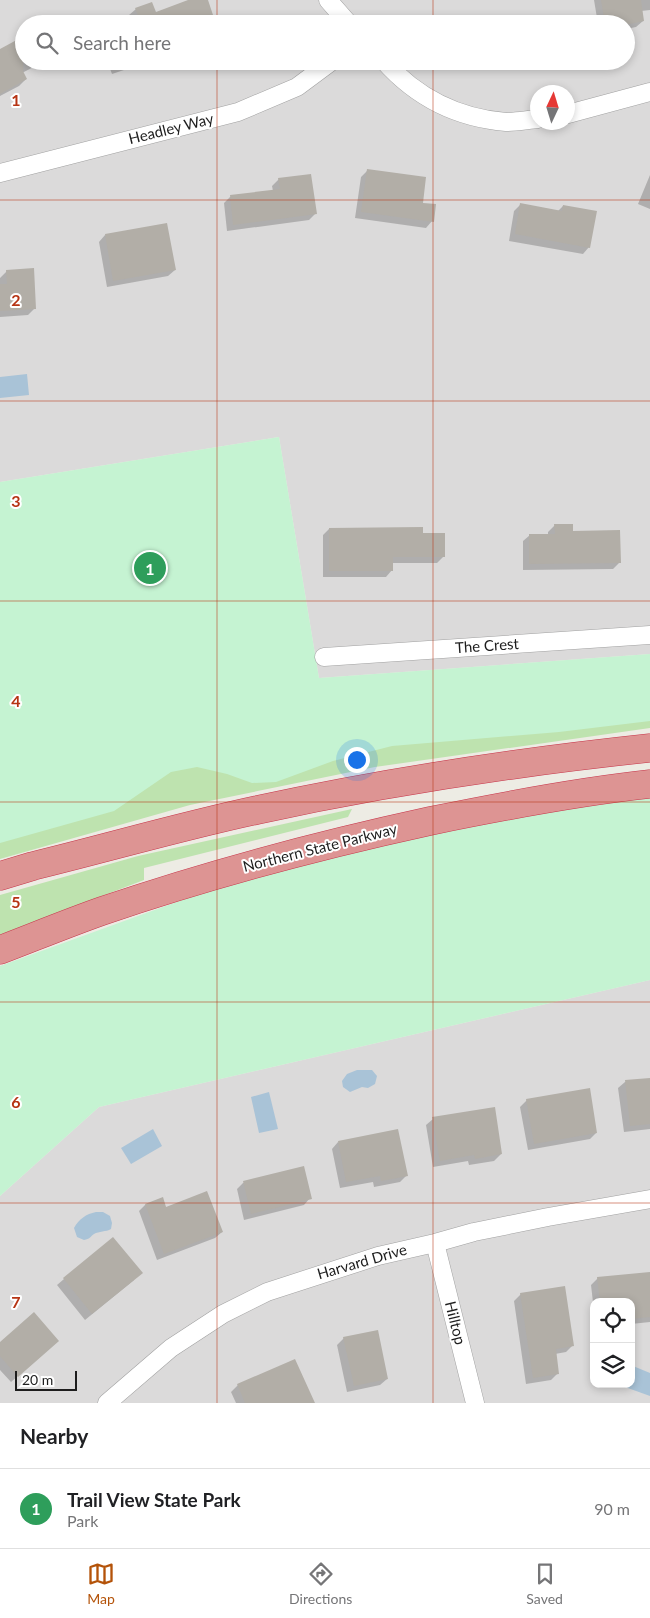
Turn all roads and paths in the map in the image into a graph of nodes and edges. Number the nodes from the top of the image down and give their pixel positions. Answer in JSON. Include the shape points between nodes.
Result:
{"nodes":[{"id":1,"x":328,"y":0,"type":"edge"},
{"id":2,"x":342,"y":15,"type":"edge"},
{"id":3,"x":320,"y":70,"type":"edge"},
{"id":4,"x":392,"y":70,"type":"edge"},
{"id":5,"x":650,"y":92,"type":"edge"},
{"id":6,"x":575,"y":112,"type":"edge"},
{"id":7,"x":530,"y":120,"type":"edge"},
{"id":8,"x":0,"y":173,"type":"edge"},
{"id":9,"x":650,"y":635,"type":"edge"},
{"id":10,"x":324,"y":657,"type":"dead end"},
{"id":11,"x":650,"y":748,"type":"edge"},
{"id":12,"x":650,"y":784,"type":"edge"},
{"id":13,"x":0,"y":876,"type":"edge"},
{"id":14,"x":0,"y":950,"type":"edge"},
{"id":15,"x":650,"y":1199,"type":"edge"},
{"id":16,"x":435,"y":1243,"type":"junction"},
{"id":17,"x":107,"y":1403,"type":"edge"},
{"id":18,"x":475,"y":1403,"type":"edge"}],
"edges":[{"from":1,"to":2,"type":"street"},
{"from":3,"to":8,"type":"street","name":"Headley Way","via":[[297,88],[238,112]]},
{"from":4,"to":7,"type":"street","via":[[414,90],[437,104],[474,117],[508,122]]},
{"from":5,"to":6,"type":"street"},
{"from":9,"to":10,"type":"street","name":"The Crest"},
{"from":11,"to":13,"type":"highway","via":[[540,761],[256,810]]},
{"from":12,"to":14,"type":"highway","name":"Northern State Parkway","via":[[489,809],[252,864],[112,908]]},
{"from":15,"to":16,"type":"street","name":"Harvard Drive","via":[[474,1232]]},
{"from":16,"to":17,"type":"street","name":"Harvard Drive","via":[[378,1256],[267,1292],[224,1314],[171,1348]]},
{"from":16,"to":18,"type":"street","name":"Hilltop"}]}
